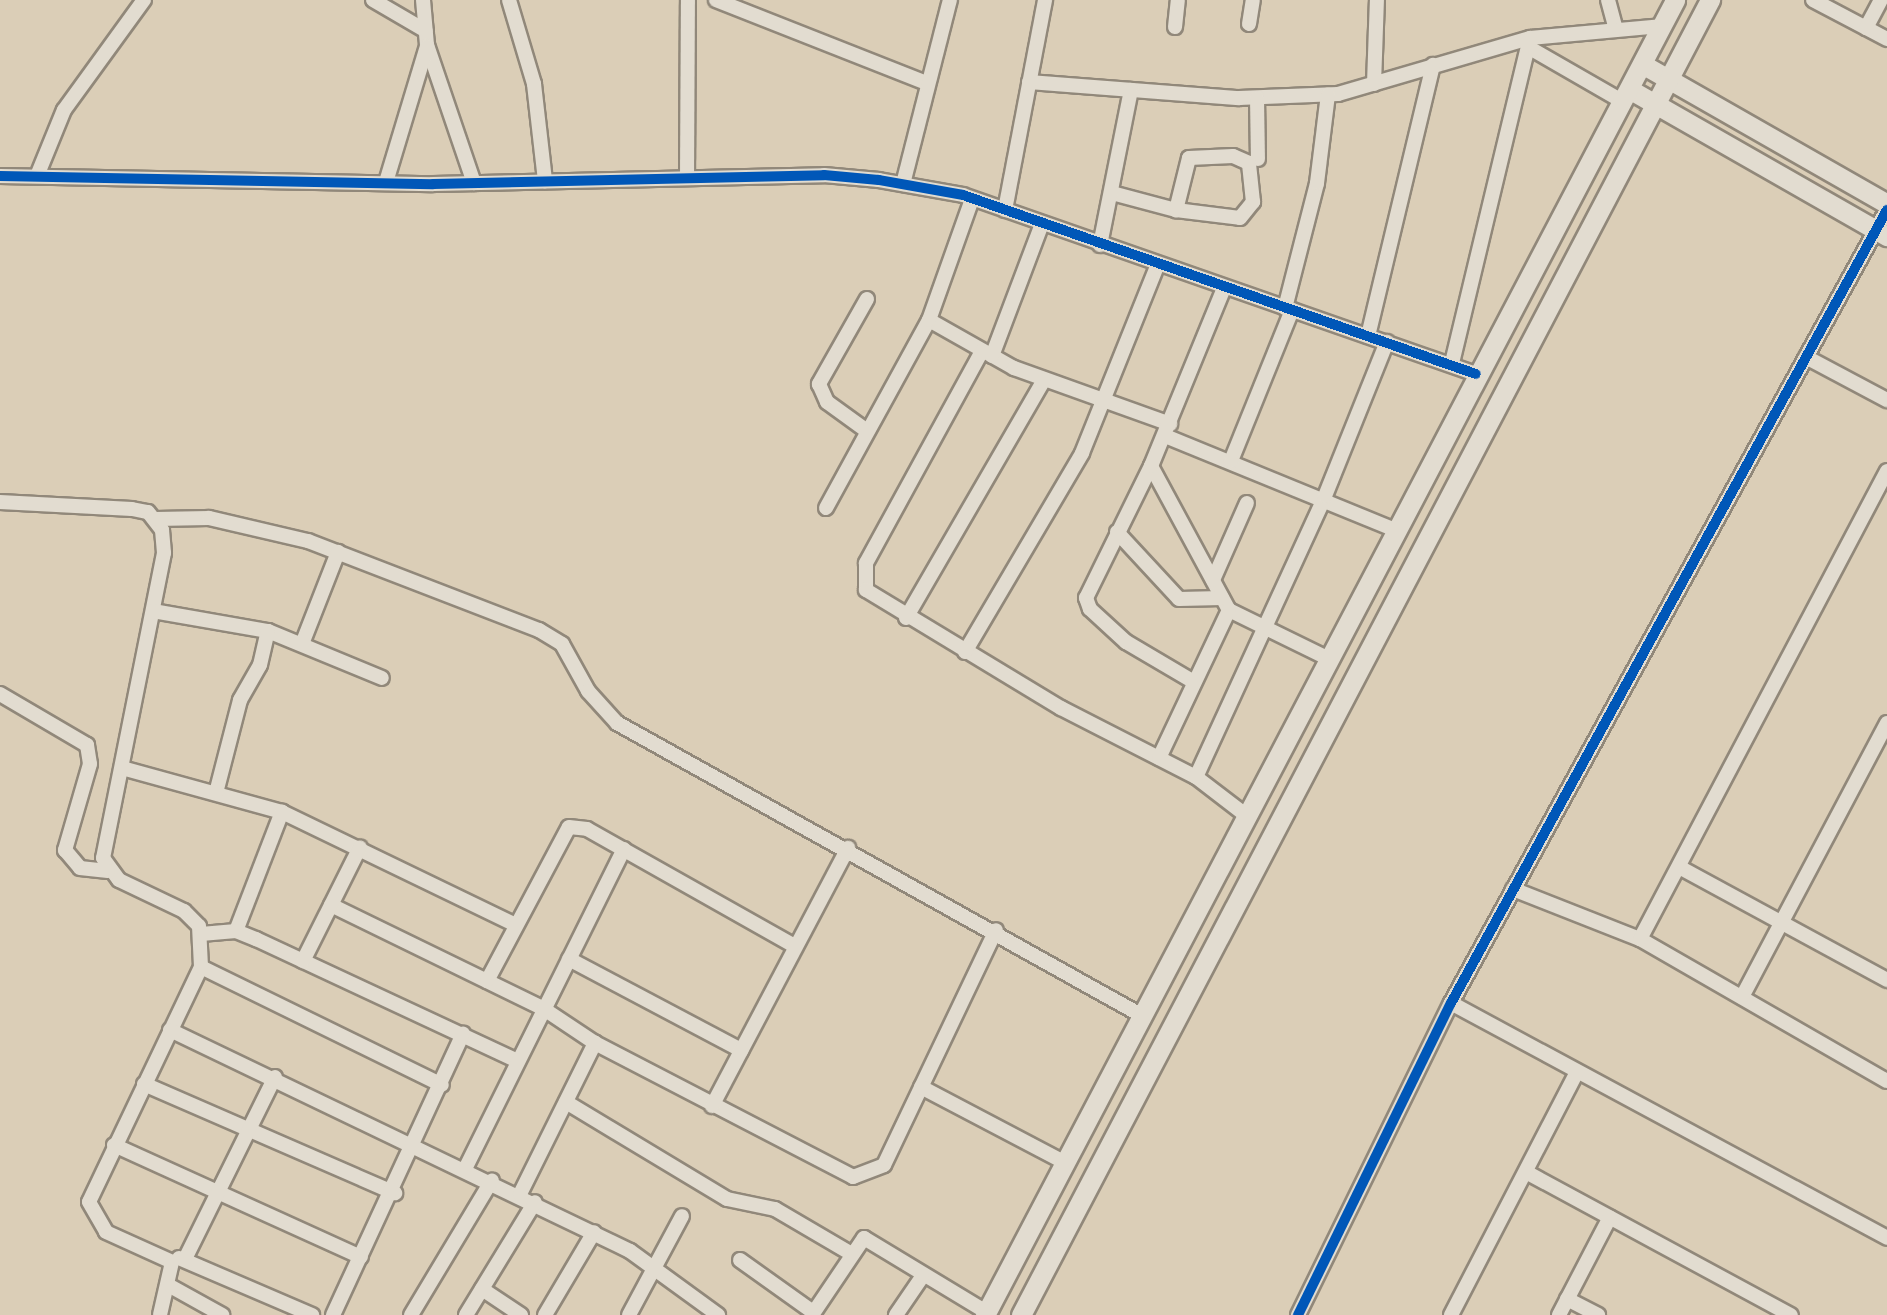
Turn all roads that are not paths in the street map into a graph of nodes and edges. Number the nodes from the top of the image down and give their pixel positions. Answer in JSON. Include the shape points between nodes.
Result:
{"nodes":[{"id":1,"x":144,"y":0,"type":"edge"},
{"id":2,"x":373,"y":0,"type":"edge"},
{"id":3,"x":423,"y":0,"type":"edge"},
{"id":4,"x":509,"y":0,"type":"edge"},
{"id":5,"x":688,"y":0,"type":"edge"},
{"id":6,"x":716,"y":0,"type":"edge"},
{"id":7,"x":1045,"y":0,"type":"edge"},
{"id":8,"x":1178,"y":0,"type":"edge"},
{"id":9,"x":1253,"y":0,"type":"edge"},
{"id":10,"x":1377,"y":0,"type":"edge"},
{"id":11,"x":1608,"y":0,"type":"edge"},
{"id":12,"x":1675,"y":0,"type":"edge"},
{"id":13,"x":1710,"y":0,"type":"edge"},
{"id":14,"x":1813,"y":0,"type":"edge"},
{"id":15,"x":1881,"y":0,"type":"edge"},
{"id":16,"x":944,"y":1,"type":"edge"},
{"id":17,"x":1249,"y":24,"type":"dead end"},
{"id":18,"x":1662,"y":26,"type":"junction"},
{"id":19,"x":1174,"y":27,"type":"dead end"},
{"id":20,"x":1615,"y":27,"type":"junction"},
{"id":21,"x":1866,"y":28,"type":"junction"},
{"id":22,"x":426,"y":38,"type":"junction"},
{"id":23,"x":1887,"y":39,"type":"edge"},
{"id":24,"x":1529,"y":42,"type":"junction"},
{"id":25,"x":1642,"y":64,"type":"junction"},
{"id":26,"x":1433,"y":65,"type":"junction"},
{"id":27,"x":1668,"y":79,"type":"junction"},
{"id":28,"x":924,"y":82,"type":"junction"},
{"id":29,"x":1029,"y":82,"type":"junction"},
{"id":30,"x":1374,"y":84,"type":"junction"},
{"id":31,"x":1131,"y":90,"type":"junction"},
{"id":32,"x":1328,"y":95,"type":"junction"},
{"id":33,"x":1625,"y":95,"type":"junction"},
{"id":34,"x":1257,"y":98,"type":"junction"},
{"id":35,"x":1655,"y":105,"type":"junction"},
{"id":36,"x":1258,"y":159,"type":"dead end"},
{"id":37,"x":37,"y":176,"type":"junction"},
{"id":38,"x":0,"y":177,"type":"edge"},
{"id":39,"x":687,"y":178,"type":"junction"},
{"id":40,"x":545,"y":181,"type":"junction"},
{"id":41,"x":386,"y":182,"type":"junction"},
{"id":42,"x":474,"y":183,"type":"junction"},
{"id":43,"x":903,"y":184,"type":"junction"},
{"id":44,"x":1112,"y":193,"type":"junction"},
{"id":45,"x":972,"y":198,"type":"junction"},
{"id":46,"x":1887,"y":204,"type":"edge"},
{"id":47,"x":1176,"y":210,"type":"junction"},
{"id":48,"x":1887,"y":210,"type":"edge"},
{"id":49,"x":1005,"y":211,"type":"junction"},
{"id":50,"x":1042,"y":224,"type":"junction"},
{"id":51,"x":1881,"y":233,"type":"edge"},
{"id":52,"x":1100,"y":245,"type":"junction"},
{"id":53,"x":1157,"y":266,"type":"junction"},
{"id":54,"x":1224,"y":288,"type":"junction"},
{"id":55,"x":867,"y":299,"type":"dead end"},
{"id":56,"x":1289,"y":309,"type":"junction"},
{"id":57,"x":929,"y":320,"type":"junction"},
{"id":58,"x":1368,"y":336,"type":"junction"},
{"id":59,"x":1387,"y":342,"type":"junction"},
{"id":60,"x":987,"y":354,"type":"junction"},
{"id":61,"x":1806,"y":357,"type":"junction"},
{"id":62,"x":1452,"y":363,"type":"junction"},
{"id":63,"x":1476,"y":374,"type":"junction"},
{"id":64,"x":1044,"y":380,"type":"junction"},
{"id":65,"x":1887,"y":400,"type":"edge"},
{"id":66,"x":1106,"y":402,"type":"junction"},
{"id":67,"x":1167,"y":430,"type":"junction"},
{"id":68,"x":867,"y":431,"type":"junction"},
{"id":69,"x":1231,"y":461,"type":"junction"},
{"id":70,"x":1151,"y":466,"type":"junction"},
{"id":71,"x":1887,"y":471,"type":"edge"},
{"id":72,"x":1325,"y":496,"type":"junction"},
{"id":73,"x":0,"y":502,"type":"edge"},
{"id":74,"x":1247,"y":503,"type":"dead end"},
{"id":75,"x":826,"y":508,"type":"dead end"},
{"id":76,"x":156,"y":519,"type":"junction"},
{"id":77,"x":1398,"y":531,"type":"junction"},
{"id":78,"x":1116,"y":532,"type":"junction"},
{"id":79,"x":338,"y":552,"type":"junction"},
{"id":80,"x":1213,"y":580,"type":"junction"},
{"id":81,"x":1225,"y":604,"type":"junction"},
{"id":82,"x":153,"y":611,"type":"junction"},
{"id":83,"x":906,"y":618,"type":"junction"},
{"id":84,"x":1265,"y":628,"type":"junction"},
{"id":85,"x":1344,"y":630,"type":"junction"},
{"id":86,"x":268,"y":631,"type":"junction"},
{"id":87,"x":302,"y":644,"type":"junction"},
{"id":88,"x":1372,"y":646,"type":"junction"},
{"id":89,"x":965,"y":652,"type":"junction"},
{"id":90,"x":1329,"y":659,"type":"junction"},
{"id":91,"x":382,"y":678,"type":"dead end"},
{"id":92,"x":1194,"y":682,"type":"junction"},
{"id":93,"x":0,"y":694,"type":"edge"},
{"id":94,"x":1887,"y":723,"type":"edge"},
{"id":95,"x":1159,"y":758,"type":"junction"},
{"id":96,"x":122,"y":768,"type":"junction"},
{"id":97,"x":1196,"y":777,"type":"junction"},
{"id":98,"x":216,"y":793,"type":"junction"},
{"id":99,"x":282,"y":811,"type":"junction"},
{"id":100,"x":1243,"y":813,"type":"junction"},
{"id":101,"x":360,"y":847,"type":"junction"},
{"id":102,"x":848,"y":848,"type":"junction"},
{"id":103,"x":624,"y":849,"type":"junction"},
{"id":104,"x":1679,"y":867,"type":"junction"},
{"id":105,"x":108,"y":871,"type":"junction"},
{"id":106,"x":1513,"y":889,"type":"junction"},
{"id":107,"x":331,"y":905,"type":"junction"},
{"id":108,"x":1189,"y":916,"type":"junction"},
{"id":109,"x":1781,"y":923,"type":"junction"},
{"id":110,"x":514,"y":924,"type":"junction"},
{"id":111,"x":1220,"y":928,"type":"junction"},
{"id":112,"x":996,"y":930,"type":"junction"},
{"id":113,"x":236,"y":931,"type":"junction"},
{"id":114,"x":201,"y":934,"type":"junction"},
{"id":115,"x":1640,"y":939,"type":"junction"},
{"id":116,"x":795,"y":946,"type":"junction"},
{"id":117,"x":1171,"y":953,"type":"junction"},
{"id":118,"x":569,"y":958,"type":"junction"},
{"id":119,"x":303,"y":961,"type":"junction"},
{"id":120,"x":201,"y":967,"type":"junction"},
{"id":121,"x":1199,"y":968,"type":"junction"},
{"id":122,"x":1887,"y":980,"type":"edge"},
{"id":123,"x":486,"y":981,"type":"junction"},
{"id":124,"x":1742,"y":998,"type":"junction"},
{"id":125,"x":1451,"y":1003,"type":"junction"},
{"id":126,"x":544,"y":1009,"type":"junction"},
{"id":127,"x":1139,"y":1014,"type":"junction"},
{"id":128,"x":170,"y":1030,"type":"junction"},
{"id":129,"x":463,"y":1034,"type":"junction"},
{"id":130,"x":594,"y":1043,"type":"junction"},
{"id":131,"x":741,"y":1050,"type":"junction"},
{"id":132,"x":518,"y":1061,"type":"junction"},
{"id":133,"x":1577,"y":1072,"type":"junction"},
{"id":134,"x":275,"y":1077,"type":"junction"},
{"id":135,"x":1887,"y":1081,"type":"edge"},
{"id":136,"x":144,"y":1084,"type":"junction"},
{"id":137,"x":442,"y":1085,"type":"junction"},
{"id":138,"x":921,"y":1087,"type":"junction"},
{"id":139,"x":566,"y":1102,"type":"junction"},
{"id":140,"x":712,"y":1106,"type":"junction"},
{"id":141,"x":250,"y":1129,"type":"junction"},
{"id":142,"x":416,"y":1144,"type":"junction"},
{"id":143,"x":114,"y":1145,"type":"junction"},
{"id":144,"x":1064,"y":1162,"type":"junction"},
{"id":145,"x":466,"y":1167,"type":"junction"},
{"id":146,"x":1525,"y":1172,"type":"junction"},
{"id":147,"x":492,"y":1180,"type":"junction"},
{"id":148,"x":218,"y":1193,"type":"junction"},
{"id":149,"x":395,"y":1193,"type":"junction"},
{"id":150,"x":520,"y":1194,"type":"junction"},
{"id":151,"x":535,"y":1202,"type":"junction"},
{"id":152,"x":682,"y":1216,"type":"dead end"},
{"id":153,"x":1610,"y":1217,"type":"junction"},
{"id":154,"x":594,"y":1232,"type":"junction"},
{"id":155,"x":1887,"y":1238,"type":"edge"},
{"id":156,"x":850,"y":1253,"type":"junction"},
{"id":157,"x":168,"y":1256,"type":"junction"},
{"id":158,"x":361,"y":1257,"type":"junction"},
{"id":159,"x":1015,"y":1257,"type":"junction"},
{"id":160,"x":185,"y":1259,"type":"junction"},
{"id":161,"x":740,"y":1260,"type":"dead end"},
{"id":162,"x":655,"y":1266,"type":"junction"},
{"id":163,"x":1044,"y":1270,"type":"junction"},
{"id":164,"x":922,"y":1277,"type":"junction"},
{"id":165,"x":170,"y":1286,"type":"junction"},
{"id":166,"x":482,"y":1289,"type":"junction"},
{"id":167,"x":1567,"y":1299,"type":"junction"},
{"id":168,"x":1785,"y":1313,"type":"edge"},
{"id":169,"x":812,"y":1314,"type":"edge"},
{"id":170,"x":986,"y":1314,"type":"edge"},
{"id":171,"x":160,"y":1315,"type":"edge"},
{"id":172,"x":222,"y":1315,"type":"edge"},
{"id":173,"x":313,"y":1315,"type":"edge"},
{"id":174,"x":333,"y":1315,"type":"edge"},
{"id":175,"x":411,"y":1315,"type":"edge"},
{"id":176,"x":466,"y":1315,"type":"edge"},
{"id":177,"x":521,"y":1315,"type":"edge"},
{"id":178,"x":545,"y":1315,"type":"edge"},
{"id":179,"x":629,"y":1315,"type":"edge"},
{"id":180,"x":718,"y":1315,"type":"edge"},
{"id":181,"x":896,"y":1315,"type":"edge"},
{"id":182,"x":1021,"y":1315,"type":"edge"},
{"id":183,"x":1298,"y":1315,"type":"edge"},
{"id":184,"x":1451,"y":1315,"type":"edge"},
{"id":185,"x":1559,"y":1315,"type":"edge"},
{"id":186,"x":1598,"y":1315,"type":"edge"}],
"edges":[{"from":1,"to":37,"type":"street","via":[[64,110]]},
{"from":2,"to":22,"type":"street"},
{"from":3,"to":22,"type":"street"},
{"from":4,"to":40,"type":"street","via":[[534,84]]},
{"from":5,"to":39,"type":"street"},
{"from":6,"to":28,"type":"street"},
{"from":7,"to":29,"type":"street"},
{"from":8,"to":19,"type":"street"},
{"from":9,"to":17,"type":"street"},
{"from":10,"to":30,"type":"street"},
{"from":11,"to":20,"type":"street"},
{"from":12,"to":18,"type":"main road"},
{"from":13,"to":27,"type":"main road"},
{"from":14,"to":21,"type":"street"},
{"from":15,"to":21,"type":"street"},
{"from":16,"to":28,"type":"street"},
{"from":18,"to":20,"type":"street"},
{"from":18,"to":25,"type":"main road"},
{"from":20,"to":24,"type":"street"},
{"from":21,"to":23,"type":"street"},
{"from":22,"to":41,"type":"street"},
{"from":22,"to":42,"type":"street"},
{"from":24,"to":26,"type":"street"},
{"from":24,"to":33,"type":"street"},
{"from":24,"to":62,"type":"street"},
{"from":25,"to":27,"type":"main road"},
{"from":25,"to":33,"type":"main road"},
{"from":26,"to":30,"type":"street"},
{"from":26,"to":58,"type":"street"},
{"from":27,"to":35,"type":"main road"},
{"from":27,"to":46,"type":"main road"},
{"from":28,"to":43,"type":"street"},
{"from":29,"to":31,"type":"street"},
{"from":29,"to":49,"type":"street"},
{"from":30,"to":32,"type":"street"},
{"from":31,"to":34,"type":"street"},
{"from":31,"to":44,"type":"street"},
{"from":32,"to":34,"type":"street"},
{"from":32,"to":56,"type":"street","via":[[1317,183]]},
{"from":33,"to":35,"type":"main road"},
{"from":33,"to":63,"type":"main road"},
{"from":34,"to":36,"type":"street"},
{"from":35,"to":51,"type":"main road"},
{"from":35,"to":88,"type":"main road"},
{"from":37,"to":38,"type":"street"},
{"from":37,"to":41,"type":"street"},
{"from":39,"to":40,"type":"street"},
{"from":39,"to":43,"type":"street","via":[[824,175]]},
{"from":40,"to":42,"type":"street"},
{"from":41,"to":42,"type":"street"},
{"from":43,"to":45,"type":"street"},
{"from":44,"to":47,"type":"street"},
{"from":44,"to":52,"type":"street"},
{"from":45,"to":49,"type":"street"},
{"from":45,"to":57,"type":"street"},
{"from":47,"to":47,"type":"street","via":[[1240,218],[1253,202],[1250,163],[1233,156],[1189,158]]},
{"from":48,"to":51,"type":"street"},
{"from":49,"to":50,"type":"street"},
{"from":50,"to":52,"type":"street"},
{"from":50,"to":60,"type":"street"},
{"from":51,"to":61,"type":"street"},
{"from":52,"to":53,"type":"street"},
{"from":53,"to":54,"type":"street"},
{"from":53,"to":66,"type":"street"},
{"from":54,"to":56,"type":"street"},
{"from":54,"to":67,"type":"street"},
{"from":55,"to":68,"type":"street","via":[[819,384],[827,402]]},
{"from":56,"to":58,"type":"street"},
{"from":56,"to":69,"type":"street"},
{"from":57,"to":60,"type":"street"},
{"from":57,"to":68,"type":"street"},
{"from":58,"to":59,"type":"street"},
{"from":59,"to":62,"type":"street"},
{"from":59,"to":72,"type":"street"},
{"from":60,"to":64,"type":"street"},
{"from":60,"to":83,"type":"street","via":[[862,575],[866,590]]},
{"from":61,"to":65,"type":"street"},
{"from":61,"to":106,"type":"street"},
{"from":62,"to":63,"type":"street"},
{"from":63,"to":77,"type":"main road"},
{"from":64,"to":66,"type":"street"},
{"from":64,"to":83,"type":"street"},
{"from":66,"to":67,"type":"street"},
{"from":66,"to":89,"type":"street","via":[[1056,502]]},
{"from":67,"to":69,"type":"street"},
{"from":67,"to":70,"type":"street"},
{"from":68,"to":75,"type":"street"},
{"from":69,"to":72,"type":"street"},
{"from":70,"to":78,"type":"street"},
{"from":70,"to":80,"type":"street"},
{"from":71,"to":104,"type":"street"},
{"from":72,"to":77,"type":"street"},
{"from":72,"to":84,"type":"street"},
{"from":73,"to":76,"type":"street","via":[[132,509]]},
{"from":74,"to":80,"type":"street"},
{"from":76,"to":79,"type":"street","via":[[209,519]]},
{"from":76,"to":82,"type":"street","via":[[164,553]]},
{"from":77,"to":85,"type":"main road"},
{"from":78,"to":81,"type":"street","via":[[1179,599]]},
{"from":78,"to":92,"type":"street","via":[[1088,586],[1090,609],[1126,642]]},
{"from":79,"to":87,"type":"street"},
{"from":79,"to":102,"type":"street","via":[[539,630],[562,644],[588,691],[617,723]]},
{"from":80,"to":81,"type":"street"},
{"from":81,"to":84,"type":"street"},
{"from":81,"to":92,"type":"street"},
{"from":82,"to":86,"type":"street"},
{"from":82,"to":96,"type":"street"},
{"from":83,"to":89,"type":"street"},
{"from":84,"to":90,"type":"street"},
{"from":84,"to":97,"type":"street"},
{"from":85,"to":88,"type":"main road"},
{"from":85,"to":90,"type":"main road"},
{"from":86,"to":87,"type":"street"},
{"from":86,"to":98,"type":"street","via":[[260,665],[240,700]]},
{"from":87,"to":91,"type":"street"},
{"from":88,"to":111,"type":"main road"},
{"from":89,"to":95,"type":"street"},
{"from":90,"to":100,"type":"main road"},
{"from":92,"to":95,"type":"street"},
{"from":93,"to":105,"type":"street","via":[[87,745],[90,764],[65,850],[80,868]]},
{"from":94,"to":109,"type":"street"},
{"from":95,"to":97,"type":"street"},
{"from":96,"to":98,"type":"street"},
{"from":96,"to":105,"type":"street","via":[[105,842]]},
{"from":97,"to":100,"type":"street"},
{"from":98,"to":99,"type":"street"},
{"from":99,"to":101,"type":"street"},
{"from":99,"to":113,"type":"street"},
{"from":100,"to":108,"type":"main road"},
{"from":101,"to":107,"type":"street"},
{"from":101,"to":110,"type":"street"},
{"from":102,"to":112,"type":"street"},
{"from":102,"to":116,"type":"street"},
{"from":103,"to":110,"type":"street","via":[[569,827]]},
{"from":103,"to":116,"type":"street"},
{"from":103,"to":118,"type":"street"},
{"from":104,"to":109,"type":"street"},
{"from":104,"to":115,"type":"street"},
{"from":105,"to":114,"type":"street","via":[[184,911]]},
{"from":106,"to":115,"type":"street"},
{"from":106,"to":125,"type":"street"},
{"from":107,"to":119,"type":"street"},
{"from":107,"to":123,"type":"street"},
{"from":108,"to":111,"type":"main road","via":[[1204,929]]},
{"from":108,"to":117,"type":"main road"},
{"from":109,"to":122,"type":"street"},
{"from":109,"to":124,"type":"street"},
{"from":110,"to":123,"type":"street"},
{"from":111,"to":121,"type":"main road"},
{"from":112,"to":127,"type":"street"},
{"from":112,"to":138,"type":"street"},
{"from":113,"to":114,"type":"street"},
{"from":113,"to":119,"type":"street"},
{"from":114,"to":120,"type":"street"},
{"from":115,"to":124,"type":"street"},
{"from":116,"to":131,"type":"street"},
{"from":117,"to":121,"type":"main road"},
{"from":117,"to":127,"type":"main road"},
{"from":118,"to":126,"type":"street"},
{"from":118,"to":131,"type":"street"},
{"from":119,"to":129,"type":"street"},
{"from":120,"to":128,"type":"street"},
{"from":120,"to":137,"type":"street"},
{"from":121,"to":163,"type":"main road"},
{"from":123,"to":126,"type":"street"},
{"from":124,"to":135,"type":"street"},
{"from":125,"to":133,"type":"street"},
{"from":125,"to":183,"type":"street"},
{"from":126,"to":130,"type":"street"},
{"from":126,"to":132,"type":"street"},
{"from":127,"to":144,"type":"main road"},
{"from":128,"to":134,"type":"street"},
{"from":128,"to":136,"type":"street"},
{"from":129,"to":132,"type":"street"},
{"from":129,"to":137,"type":"street"},
{"from":130,"to":139,"type":"street"},
{"from":130,"to":140,"type":"street"},
{"from":131,"to":140,"type":"street"},
{"from":132,"to":145,"type":"street"},
{"from":133,"to":146,"type":"street"},
{"from":133,"to":155,"type":"street"},
{"from":134,"to":141,"type":"street"},
{"from":134,"to":142,"type":"street"},
{"from":136,"to":141,"type":"street"},
{"from":136,"to":143,"type":"street"},
{"from":137,"to":142,"type":"street"},
{"from":138,"to":140,"type":"street","via":[[884,1165],[853,1177]]},
{"from":138,"to":144,"type":"street"},
{"from":139,"to":150,"type":"street"},
{"from":139,"to":156,"type":"street","via":[[727,1199],[775,1209]]},
{"from":141,"to":148,"type":"street"},
{"from":141,"to":149,"type":"street"},
{"from":142,"to":145,"type":"street"},
{"from":142,"to":149,"type":"street"},
{"from":143,"to":148,"type":"street"},
{"from":143,"to":157,"type":"street","via":[[94,1187],[90,1213],[106,1232]]},
{"from":144,"to":159,"type":"main road"},
{"from":145,"to":147,"type":"street"},
{"from":146,"to":153,"type":"street"},
{"from":146,"to":184,"type":"street"},
{"from":147,"to":150,"type":"street"},
{"from":147,"to":175,"type":"street"},
{"from":148,"to":158,"type":"street"},
{"from":148,"to":160,"type":"street"},
{"from":149,"to":158,"type":"street"},
{"from":150,"to":151,"type":"street"},
{"from":151,"to":154,"type":"street"},
{"from":151,"to":166,"type":"street"},
{"from":152,"to":162,"type":"street"},
{"from":153,"to":167,"type":"street"},
{"from":153,"to":168,"type":"street"},
{"from":154,"to":162,"type":"street"},
{"from":154,"to":178,"type":"street"},
{"from":156,"to":164,"type":"street","via":[[864,1238]]},
{"from":156,"to":169,"type":"street"},
{"from":157,"to":160,"type":"street"},
{"from":157,"to":165,"type":"street"},
{"from":158,"to":174,"type":"street"},
{"from":159,"to":163,"type":"main road"},
{"from":159,"to":170,"type":"main road"},
{"from":160,"to":173,"type":"street"},
{"from":161,"to":169,"type":"street"},
{"from":162,"to":179,"type":"street"},
{"from":162,"to":180,"type":"street"},
{"from":163,"to":182,"type":"main road"},
{"from":164,"to":170,"type":"street"},
{"from":164,"to":181,"type":"street"},
{"from":165,"to":171,"type":"street"},
{"from":165,"to":172,"type":"street"},
{"from":166,"to":176,"type":"street"},
{"from":166,"to":177,"type":"street"},
{"from":167,"to":185,"type":"street"},
{"from":167,"to":186,"type":"street"}]}
